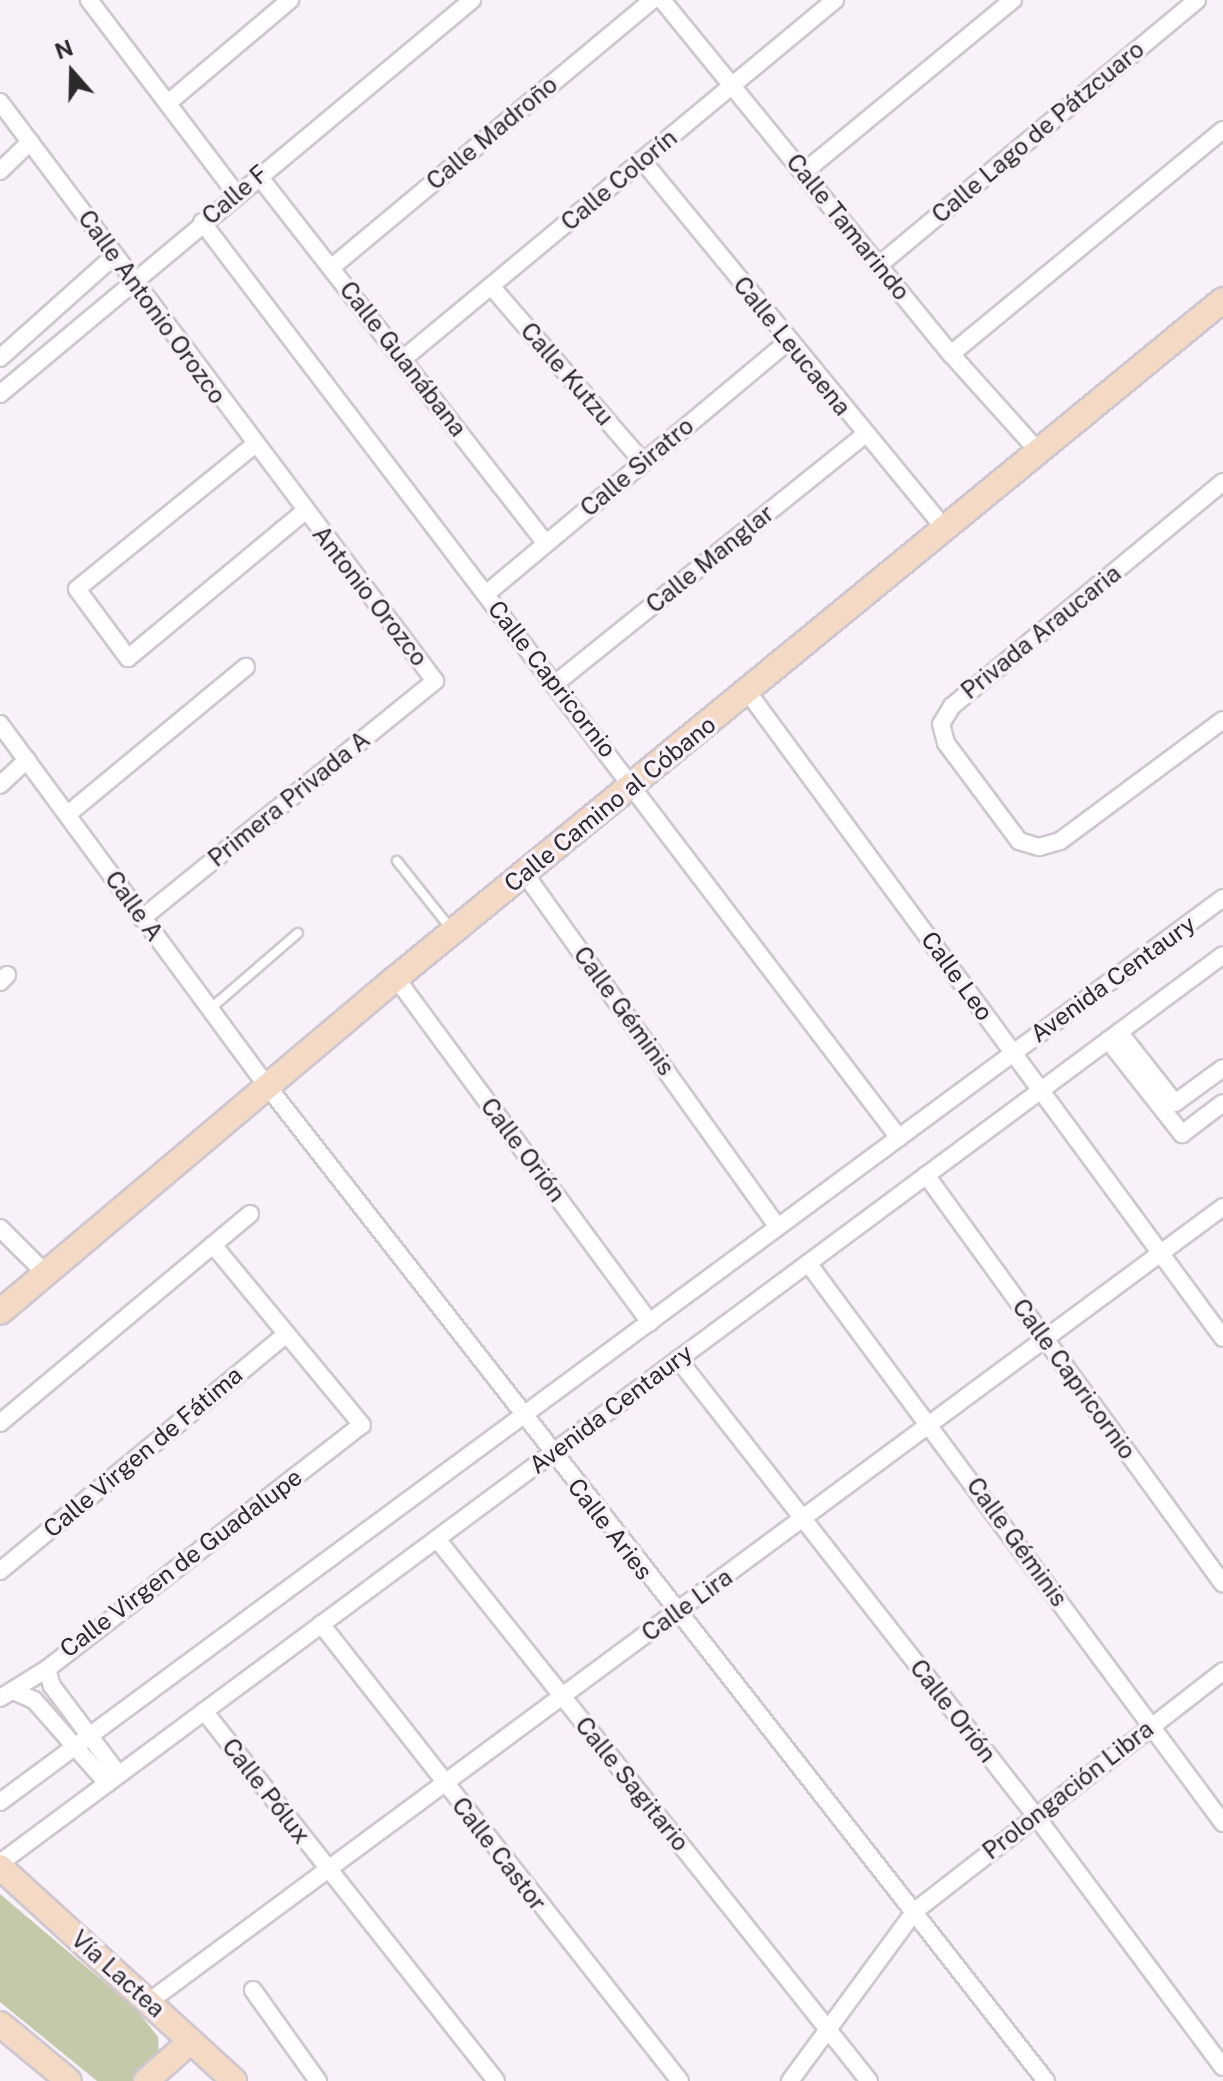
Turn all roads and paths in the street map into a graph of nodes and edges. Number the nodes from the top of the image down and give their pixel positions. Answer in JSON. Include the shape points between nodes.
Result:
{"nodes":[{"id":1,"x":290,"y":0,"type":"edge"},
{"id":2,"x":472,"y":0,"type":"edge"},
{"id":3,"x":652,"y":0,"type":"edge"},
{"id":4,"x":662,"y":0,"type":"edge"},
{"id":5,"x":835,"y":0,"type":"edge"},
{"id":6,"x":1013,"y":0,"type":"edge"},
{"id":7,"x":1197,"y":0,"type":"edge"},
{"id":8,"x":98,"y":3,"type":"edge"},
{"id":9,"x":732,"y":85,"type":"junction"},
{"id":10,"x":0,"y":102,"type":"edge"},
{"id":11,"x":168,"y":103,"type":"junction"},
{"id":12,"x":1223,"y":130,"type":"edge"},
{"id":13,"x":30,"y":142,"type":"junction"},
{"id":14,"x":642,"y":160,"type":"junction"},
{"id":15,"x":0,"y":171,"type":"edge"},
{"id":16,"x":804,"y":172,"type":"junction"},
{"id":17,"x":258,"y":175,"type":"junction"},
{"id":18,"x":236,"y":194,"type":"junction"},
{"id":19,"x":202,"y":222,"type":"junction"},
{"id":20,"x":114,"y":256,"type":"junction"},
{"id":21,"x":879,"y":265,"type":"junction"},
{"id":22,"x":332,"y":267,"type":"junction"},
{"id":23,"x":132,"y":280,"type":"junction"},
{"id":24,"x":491,"y":286,"type":"junction"},
{"id":25,"x":1223,"y":300,"type":"edge"},
{"id":26,"x":789,"y":341,"type":"junction"},
{"id":27,"x":951,"y":354,"type":"junction"},
{"id":28,"x":0,"y":358,"type":"edge"},
{"id":29,"x":403,"y":359,"type":"junction"},
{"id":30,"x":0,"y":394,"type":"edge"},
{"id":31,"x":864,"y":435,"type":"junction"},
{"id":32,"x":253,"y":446,"type":"junction"},
{"id":33,"x":1037,"y":450,"type":"junction"},
{"id":34,"x":643,"y":462,"type":"junction"},
{"id":35,"x":1223,"y":482,"type":"edge"},
{"id":36,"x":304,"y":512,"type":"junction"},
{"id":37,"x":945,"y":529,"type":"junction"},
{"id":38,"x":546,"y":544,"type":"junction"},
{"id":39,"x":486,"y":594,"type":"junction"},
{"id":40,"x":246,"y":667,"type":"dead end"},
{"id":41,"x":435,"y":681,"type":"joint"},
{"id":42,"x":556,"y":683,"type":"junction"},
{"id":43,"x":747,"y":691,"type":"junction"},
{"id":44,"x":1223,"y":720,"type":"edge"},
{"id":45,"x":0,"y":724,"type":"edge"},
{"id":46,"x":27,"y":760,"type":"junction"},
{"id":47,"x":634,"y":784,"type":"junction"},
{"id":48,"x":0,"y":785,"type":"edge"},
{"id":49,"x":68,"y":814,"type":"junction"},
{"id":50,"x":397,"y":861,"type":"dead end"},
{"id":51,"x":525,"y":874,"type":"junction"},
{"id":52,"x":1223,"y":898,"type":"edge"},
{"id":53,"x":142,"y":918,"type":"junction"},
{"id":54,"x":453,"y":932,"type":"junction"},
{"id":55,"x":298,"y":933,"type":"dead end"},
{"id":56,"x":1223,"y":955,"type":"edge"},
{"id":57,"x":396,"y":978,"type":"junction"},
{"id":58,"x":210,"y":1009,"type":"junction"},
{"id":59,"x":1114,"y":1036,"type":"junction"},
{"id":60,"x":1013,"y":1053,"type":"junction"},
{"id":61,"x":1223,"y":1068,"type":"edge"},
{"id":62,"x":268,"y":1087,"type":"junction"},
{"id":63,"x":1041,"y":1090,"type":"junction"},
{"id":64,"x":1223,"y":1103,"type":"edge"},
{"id":65,"x":899,"y":1138,"type":"junction"},
{"id":66,"x":926,"y":1175,"type":"junction"},
{"id":67,"x":1223,"y":1207,"type":"edge"},
{"id":68,"x":250,"y":1214,"type":"dead end"},
{"id":69,"x":778,"y":1227,"type":"junction"},
{"id":70,"x":0,"y":1228,"type":"edge"},
{"id":71,"x":213,"y":1245,"type":"junction"},
{"id":72,"x":1161,"y":1252,"type":"junction"},
{"id":73,"x":808,"y":1263,"type":"junction"},
{"id":74,"x":46,"y":1274,"type":"junction"},
{"id":75,"x":0,"y":1312,"type":"edge"},
{"id":76,"x":650,"y":1322,"type":"junction"},
{"id":77,"x":286,"y":1334,"type":"junction"},
{"id":78,"x":1223,"y":1338,"type":"edge"},
{"id":79,"x":1046,"y":1340,"type":"junction"},
{"id":80,"x":678,"y":1359,"type":"junction"},
{"id":81,"x":522,"y":1416,"type":"junction"},
{"id":82,"x":0,"y":1423,"type":"edge"},
{"id":83,"x":931,"y":1423,"type":"junction"},
{"id":84,"x":552,"y":1453,"type":"junction"},
{"id":85,"x":803,"y":1519,"type":"junction"},
{"id":86,"x":437,"y":1539,"type":"junction"},
{"id":87,"x":0,"y":1571,"type":"edge"},
{"id":88,"x":1223,"y":1584,"type":"edge"},
{"id":89,"x":676,"y":1614,"type":"junction"},
{"id":90,"x":321,"y":1624,"type":"junction"},
{"id":91,"x":47,"y":1669,"type":"junction"},
{"id":92,"x":1223,"y":1671,"type":"edge"},
{"id":93,"x":7,"y":1695,"type":"edge"},
{"id":94,"x":561,"y":1697,"type":"junction"},
{"id":95,"x":204,"y":1711,"type":"junction"},
{"id":96,"x":1151,"y":1726,"type":"junction"},
{"id":97,"x":89,"y":1736,"type":"junction"},
{"id":98,"x":75,"y":1747,"type":"junction"},
{"id":99,"x":113,"y":1779,"type":"junction"},
{"id":100,"x":443,"y":1784,"type":"junction"},
{"id":101,"x":0,"y":1802,"type":"edge"},
{"id":102,"x":1035,"y":1815,"type":"junction"},
{"id":103,"x":1223,"y":1823,"type":"edge"},
{"id":104,"x":0,"y":1865,"type":"edge"},
{"id":105,"x":327,"y":1871,"type":"junction"},
{"id":106,"x":915,"y":1911,"type":"junction"},
{"id":107,"x":253,"y":1990,"type":"dead end"},
{"id":108,"x":150,"y":2001,"type":"junction"},
{"id":109,"x":0,"y":2024,"type":"edge"},
{"id":110,"x":829,"y":2029,"type":"junction"},
{"id":111,"x":190,"y":2042,"type":"junction"},
{"id":112,"x":1223,"y":2067,"type":"edge"},
{"id":113,"x":69,"y":2081,"type":"edge"},
{"id":114,"x":146,"y":2081,"type":"edge"},
{"id":115,"x":234,"y":2081,"type":"edge"},
{"id":116,"x":318,"y":2081,"type":"edge"},
{"id":117,"x":496,"y":2081,"type":"edge"},
{"id":118,"x":680,"y":2081,"type":"edge"},
{"id":119,"x":790,"y":2081,"type":"edge"},
{"id":120,"x":869,"y":2081,"type":"edge"},
{"id":121,"x":1046,"y":2081,"type":"edge"}],
"edges":[{"from":1,"to":11,"type":"street"},
{"from":2,"to":17,"type":"street","name":"Calle F"},
{"from":3,"to":22,"type":"street","name":"Calle Madroño"},
{"from":4,"to":9,"type":"street","name":"Calle Tamarindo"},
{"from":5,"to":9,"type":"street","name":"Calle Colorín"},
{"from":6,"to":16,"type":"street"},
{"from":7,"to":21,"type":"street","name":"Calle Lago de Pátzcuaro"},
{"from":8,"to":11,"type":"street"},
{"from":9,"to":14,"type":"street","name":"Calle Colorín"},
{"from":9,"to":16,"type":"street","name":"Calle Tamarindo"},
{"from":10,"to":13,"type":"street","name":"Calle Antonio Orozco"},
{"from":11,"to":18,"type":"street"},
{"from":12,"to":27,"type":"street"},
{"from":13,"to":15,"type":"street"},
{"from":13,"to":20,"type":"street","name":"Calle Antonio Orozco"},
{"from":14,"to":24,"type":"street","name":"Calle Colorín"},
{"from":14,"to":26,"type":"street","name":"Calle Leucaena"},
{"from":16,"to":21,"type":"street","name":"Calle Tamarindo"},
{"from":17,"to":18,"type":"street","name":"Calle F"},
{"from":17,"to":22,"type":"street","name":"Calle Guanábana"},
{"from":18,"to":19,"type":"street","name":"Calle F"},
{"from":19,"to":23,"type":"street","name":"Calle F"},
{"from":19,"to":39,"type":"street","name":"Calle Capricornio"},
{"from":20,"to":23,"type":"street","name":"Calle Antonio Orozco"},
{"from":20,"to":28,"type":"street"},
{"from":21,"to":27,"type":"street","name":"Calle Tamarindo"},
{"from":22,"to":29,"type":"street","name":"Calle Guanábana"},
{"from":23,"to":30,"type":"street","name":"Calle F"},
{"from":23,"to":32,"type":"street","name":"Calle Antonio Orozco"},
{"from":24,"to":29,"type":"street","name":"Calle Colorín"},
{"from":24,"to":34,"type":"street","name":"Calle Kutzu"},
{"from":25,"to":33,"type":"street","name":"Calle Camino al Cóbano"},
{"from":26,"to":31,"type":"street","name":"Calle Leucaena"},
{"from":26,"to":34,"type":"street","name":"Calle Siratro"},
{"from":27,"to":33,"type":"street","name":"Calle Tamarindo"},
{"from":29,"to":38,"type":"street","name":"Calle Guanábana"},
{"from":31,"to":37,"type":"street","name":"Calle Leucaena"},
{"from":31,"to":42,"type":"street","name":"Calle Manglar"},
{"from":32,"to":36,"type":"street","name":"Calle Antonio Orozco"},
{"from":32,"to":36,"type":"street","via":[[77,589],[128,658]]},
{"from":33,"to":37,"type":"street","name":"Calle Camino al Cóbano"},
{"from":34,"to":38,"type":"street","name":"Calle Siratro"},
{"from":35,"to":44,"type":"street","name":"Privada Araucaria","via":[[952,706],[941,724],[946,743],[1019,841],[1039,847],[1060,841]]},
{"from":36,"to":41,"type":"street","name":"Antonio Orozco"},
{"from":37,"to":43,"type":"street","name":"Calle Camino al Cóbano"},
{"from":38,"to":39,"type":"street","name":"Calle Siratro"},
{"from":39,"to":42,"type":"street","name":"Calle Capricornio"},
{"from":40,"to":49,"type":"street"},
{"from":41,"to":53,"type":"street","name":"Primera Privada A"},
{"from":42,"to":47,"type":"street","name":"Calle Capricornio"},
{"from":43,"to":47,"type":"street","name":"Calle Camino al Cóbano"},
{"from":43,"to":60,"type":"street","name":"Calle Leo"},
{"from":45,"to":46,"type":"street","name":"Calle A"},
{"from":46,"to":48,"type":"street"},
{"from":46,"to":49,"type":"street","name":"Calle A"},
{"from":47,"to":51,"type":"street","name":"Calle Camino al Cóbano"},
{"from":47,"to":65,"type":"street","name":"Calle Capricornio"},
{"from":49,"to":53,"type":"street","name":"Calle A"},
{"from":50,"to":54,"type":"lane"},
{"from":51,"to":54,"type":"street","name":"Calle Camino al Cóbano"},
{"from":51,"to":69,"type":"street","name":"Calle Géminis"},
{"from":52,"to":60,"type":"street","name":"Avenida Centaury"},
{"from":53,"to":58,"type":"street","name":"Calle A"},
{"from":54,"to":57,"type":"street","name":"Calle Camino al Cóbano"},
{"from":55,"to":58,"type":"lane"},
{"from":56,"to":59,"type":"street","name":"Avenida Centaury"},
{"from":57,"to":62,"type":"street","name":"Calle Camino al Cóbano"},
{"from":57,"to":76,"type":"street","name":"Calle Orión"},
{"from":58,"to":62,"type":"street","name":"Calle A"},
{"from":59,"to":61,"type":"street","via":[[1175,1103]]},
{"from":59,"to":63,"type":"street","name":"Avenida Centaury"},
{"from":59,"to":64,"type":"street","via":[[1182,1134]]},
{"from":60,"to":63,"type":"street","name":"Calle Leo"},
{"from":60,"to":65,"type":"street","name":"Avenida Centaury"},
{"from":62,"to":74,"type":"street","name":"Calle Camino al Cóbano"},
{"from":62,"to":81,"type":"street","name":"Calle Aries"},
{"from":63,"to":66,"type":"street","name":"Avenida Centaury"},
{"from":63,"to":72,"type":"street","name":"Calle Leo"},
{"from":65,"to":69,"type":"street","name":"Avenida Centaury"},
{"from":66,"to":73,"type":"street","name":"Avenida Centaury"},
{"from":66,"to":79,"type":"street","name":"Calle Capricornio"},
{"from":67,"to":72,"type":"street","name":"Calle Lira"},
{"from":68,"to":71,"type":"street"},
{"from":69,"to":76,"type":"street","name":"Avenida Centaury"},
{"from":70,"to":74,"type":"street"},
{"from":71,"to":77,"type":"street"},
{"from":71,"to":82,"type":"street"},
{"from":72,"to":78,"type":"street","name":"Calle Leo"},
{"from":72,"to":79,"type":"street","name":"Calle Lira"},
{"from":73,"to":80,"type":"street","name":"Avenida Centaury"},
{"from":73,"to":83,"type":"street","name":"Calle Géminis"},
{"from":74,"to":75,"type":"street","name":"Calle Camino al Cóbano"},
{"from":76,"to":81,"type":"street","name":"Avenida Centaury"},
{"from":77,"to":87,"type":"street","name":"Calle Virgen de Fátima"},
{"from":77,"to":91,"type":"street","name":"Calle Virgen de Guadalupe","via":[[362,1425]]},
{"from":79,"to":83,"type":"street","name":"Calle Lira"},
{"from":79,"to":88,"type":"street","name":"Calle Capricornio"},
{"from":80,"to":84,"type":"street","name":"Avenida Centaury"},
{"from":80,"to":85,"type":"street","name":"Calle Orión"},
{"from":81,"to":84,"type":"street","name":"Calle Aries"},
{"from":81,"to":97,"type":"street","name":"Avenida Centaury"},
{"from":83,"to":85,"type":"street","name":"Calle Lira"},
{"from":83,"to":96,"type":"street","name":"Calle Géminis"},
{"from":84,"to":86,"type":"street","name":"Avenida Centaury"},
{"from":84,"to":89,"type":"street","name":"Calle Aries"},
{"from":85,"to":89,"type":"street","name":"Calle Lira"},
{"from":85,"to":102,"type":"street","name":"Calle Orión"},
{"from":86,"to":90,"type":"street","name":"Avenida Centaury"},
{"from":86,"to":94,"type":"street","name":"Calle Sagitario"},
{"from":89,"to":94,"type":"street","name":"Calle Lira"},
{"from":89,"to":106,"type":"street","name":"Calle Aries"},
{"from":90,"to":95,"type":"street","name":"Avenida Centaury"},
{"from":90,"to":100,"type":"street","name":"Calle Castor"},
{"from":91,"to":93,"type":"street","name":"Calle Virgen de Guadalupe"},
{"from":91,"to":97,"type":"street","via":[[52,1686]]},
{"from":92,"to":96,"type":"street","name":"Prolongación Libra"},
{"from":93,"to":98,"type":"street","via":[[34,1700]]},
{"from":94,"to":100,"type":"street","name":"Calle Lira"},
{"from":94,"to":110,"type":"street","name":"Calle Sagitario"},
{"from":95,"to":99,"type":"street","name":"Avenida Centaury"},
{"from":95,"to":105,"type":"street","name":"Calle Pólux"},
{"from":96,"to":102,"type":"street","name":"Prolongación Libra"},
{"from":96,"to":103,"type":"street","name":"Calle Géminis"},
{"from":97,"to":98,"type":"street","name":"Avenida Centaury"},
{"from":97,"to":99,"type":"street"},
{"from":98,"to":99,"type":"street"},
{"from":98,"to":101,"type":"street","name":"Avenida Centaury"},
{"from":99,"to":104,"type":"street","name":"Avenida Centaury"},
{"from":100,"to":105,"type":"street","name":"Calle Lira"},
{"from":100,"to":118,"type":"street","name":"Calle Castor"},
{"from":102,"to":106,"type":"street","name":"Prolongación Libra"},
{"from":102,"to":112,"type":"street","name":"Calle Orión"},
{"from":104,"to":108,"type":"street","name":"Vía Lactea"},
{"from":105,"to":108,"type":"street","name":"Calle Lira"},
{"from":105,"to":117,"type":"street","name":"Calle Pólux"},
{"from":106,"to":110,"type":"street","name":"Prolongación Libra"},
{"from":106,"to":121,"type":"street","name":"Calle Aries"},
{"from":107,"to":116,"type":"street"},
{"from":108,"to":111,"type":"street","name":"Vía Lactea"},
{"from":109,"to":113,"type":"street"},
{"from":110,"to":119,"type":"street","name":"Prolongación Libra"},
{"from":110,"to":120,"type":"street","name":"Calle Sagitario"},
{"from":111,"to":114,"type":"street"},
{"from":111,"to":115,"type":"street","name":"Vía Lactea"}]}
